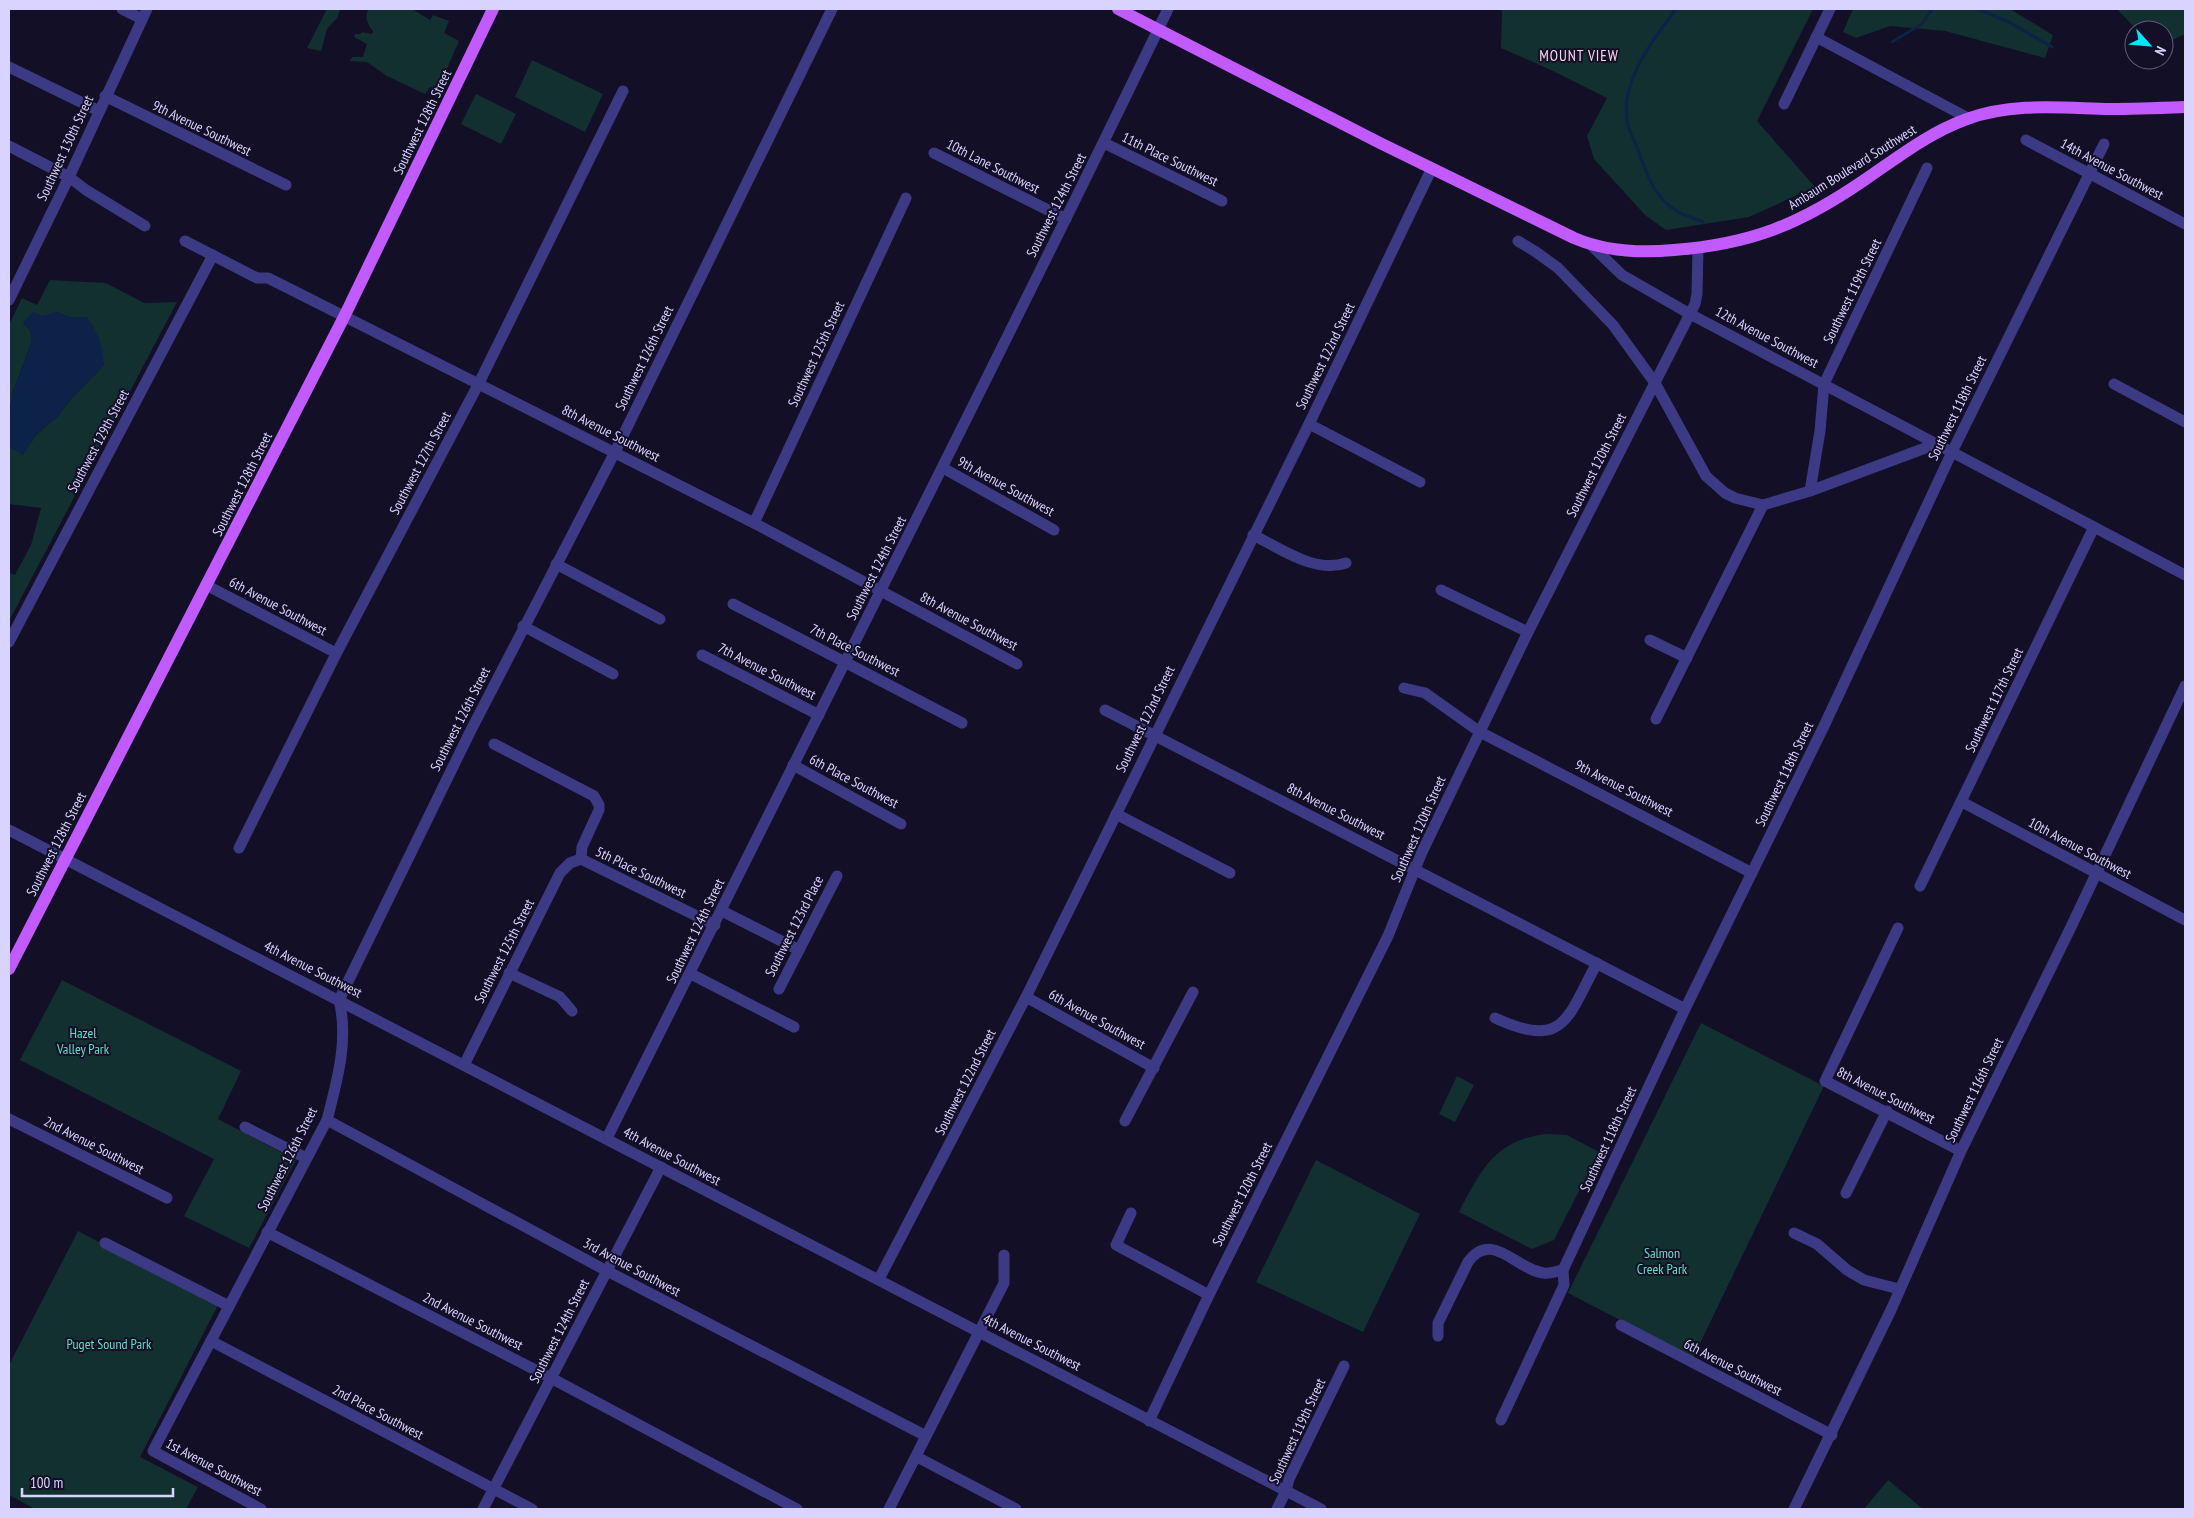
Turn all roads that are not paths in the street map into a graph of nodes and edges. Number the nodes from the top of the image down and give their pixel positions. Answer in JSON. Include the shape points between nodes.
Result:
{"nodes":[{"id":1,"x":122,"y":9,"type":"edge"},
{"id":2,"x":493,"y":9,"type":"edge"},
{"id":3,"x":832,"y":9,"type":"edge"},
{"id":4,"x":1118,"y":9,"type":"edge"},
{"id":5,"x":1168,"y":9,"type":"edge"},
{"id":6,"x":1830,"y":9,"type":"edge"},
{"id":7,"x":144,"y":14,"type":"edge"},
{"id":8,"x":1158,"y":29,"type":"junction"},
{"id":9,"x":1816,"y":37,"type":"junction"},
{"id":10,"x":9,"y":66,"type":"edge"},
{"id":11,"x":623,"y":91,"type":"dead end"},
{"id":12,"x":105,"y":96,"type":"junction"},
{"id":13,"x":1784,"y":104,"type":"dead end"},
{"id":14,"x":2185,"y":108,"type":"edge"},
{"id":15,"x":99,"y":111,"type":"junction"},
{"id":16,"x":1968,"y":118,"type":"junction"},
{"id":17,"x":2026,"y":140,"type":"dead end"},
{"id":18,"x":1104,"y":143,"type":"junction"},
{"id":19,"x":2104,"y":144,"type":"dead end"},
{"id":20,"x":9,"y":146,"type":"edge"},
{"id":21,"x":934,"y":153,"type":"dead end"},
{"id":22,"x":1432,"y":168,"type":"junction"},
{"id":23,"x":1927,"y":168,"type":"dead end"},
{"id":24,"x":2090,"y":173,"type":"junction"},
{"id":25,"x":69,"y":177,"type":"junction"},
{"id":26,"x":286,"y":185,"type":"dead end"},
{"id":27,"x":906,"y":198,"type":"dead end"},
{"id":28,"x":1222,"y":201,"type":"dead end"},
{"id":29,"x":1066,"y":219,"type":"junction"},
{"id":30,"x":2185,"y":224,"type":"edge"},
{"id":31,"x":145,"y":226,"type":"dead end"},
{"id":32,"x":185,"y":240,"type":"dead end"},
{"id":33,"x":1518,"y":241,"type":"dead end"},
{"id":34,"x":1592,"y":246,"type":"junction"},
{"id":35,"x":1698,"y":248,"type":"junction"},
{"id":36,"x":213,"y":255,"type":"junction"},
{"id":37,"x":9,"y":300,"type":"edge"},
{"id":38,"x":1690,"y":314,"type":"junction"},
{"id":39,"x":344,"y":317,"type":"junction"},
{"id":40,"x":1655,"y":382,"type":"junction"},
{"id":41,"x":479,"y":383,"type":"junction"},
{"id":42,"x":1824,"y":384,"type":"junction"},
{"id":43,"x":2114,"y":384,"type":"dead end"},
{"id":44,"x":2185,"y":422,"type":"edge"},
{"id":45,"x":1309,"y":424,"type":"junction"},
{"id":46,"x":1936,"y":444,"type":"junction"},
{"id":47,"x":615,"y":452,"type":"junction"},
{"id":48,"x":1952,"y":452,"type":"junction"},
{"id":49,"x":943,"y":468,"type":"junction"},
{"id":50,"x":1420,"y":482,"type":"dead end"},
{"id":51,"x":1810,"y":491,"type":"junction"},
{"id":52,"x":1763,"y":505,"type":"junction"},
{"id":53,"x":754,"y":523,"type":"junction"},
{"id":54,"x":2094,"y":527,"type":"junction"},
{"id":55,"x":1054,"y":530,"type":"dead end"},
{"id":56,"x":1253,"y":535,"type":"junction"},
{"id":57,"x":556,"y":564,"type":"junction"},
{"id":58,"x":1346,"y":564,"type":"dead end"},
{"id":59,"x":2185,"y":575,"type":"edge"},
{"id":60,"x":206,"y":585,"type":"junction"},
{"id":61,"x":1442,"y":590,"type":"dead end"},
{"id":62,"x":880,"y":591,"type":"junction"},
{"id":63,"x":733,"y":604,"type":"dead end"},
{"id":64,"x":660,"y":619,"type":"dead end"},
{"id":65,"x":524,"y":626,"type":"junction"},
{"id":66,"x":1528,"y":632,"type":"junction"},
{"id":67,"x":1650,"y":640,"type":"dead end"},
{"id":68,"x":9,"y":642,"type":"edge"},
{"id":69,"x":336,"y":653,"type":"junction"},
{"id":70,"x":702,"y":654,"type":"dead end"},
{"id":71,"x":1688,"y":658,"type":"junction"},
{"id":72,"x":845,"y":661,"type":"junction"},
{"id":73,"x":1018,"y":664,"type":"dead end"},
{"id":74,"x":613,"y":674,"type":"dead end"},
{"id":75,"x":2185,"y":686,"type":"edge"},
{"id":76,"x":1404,"y":688,"type":"dead end"},
{"id":77,"x":1105,"y":710,"type":"dead end"},
{"id":78,"x":818,"y":715,"type":"junction"},
{"id":79,"x":1656,"y":719,"type":"dead end"},
{"id":80,"x":962,"y":723,"type":"dead end"},
{"id":81,"x":1480,"y":732,"type":"junction"},
{"id":82,"x":1154,"y":735,"type":"junction"},
{"id":83,"x":494,"y":744,"type":"dead end"},
{"id":84,"x":793,"y":765,"type":"junction"},
{"id":85,"x":1962,"y":802,"type":"junction"},
{"id":86,"x":1116,"y":814,"type":"junction"},
{"id":87,"x":901,"y":824,"type":"dead end"},
{"id":88,"x":9,"y":830,"type":"edge"},
{"id":89,"x":239,"y":848,"type":"dead end"},
{"id":90,"x":66,"y":858,"type":"junction"},
{"id":91,"x":581,"y":860,"type":"junction"},
{"id":92,"x":1415,"y":868,"type":"junction"},
{"id":93,"x":1230,"y":872,"type":"dead end"},
{"id":94,"x":1752,"y":873,"type":"junction"},
{"id":95,"x":2095,"y":873,"type":"junction"},
{"id":96,"x":837,"y":876,"type":"dead end"},
{"id":97,"x":1920,"y":886,"type":"dead end"},
{"id":98,"x":722,"y":911,"type":"junction"},
{"id":99,"x":2185,"y":920,"type":"edge"},
{"id":100,"x":715,"y":925,"type":"junction"},
{"id":101,"x":1898,"y":928,"type":"dead end"},
{"id":102,"x":799,"y":950,"type":"junction"},
{"id":103,"x":1597,"y":963,"type":"junction"},
{"id":104,"x":9,"y":969,"type":"edge"},
{"id":105,"x":509,"y":973,"type":"junction"},
{"id":106,"x":691,"y":974,"type":"junction"},
{"id":107,"x":779,"y":989,"type":"dead end"},
{"id":108,"x":1193,"y":992,"type":"dead end"},
{"id":109,"x":1026,"y":997,"type":"junction"},
{"id":110,"x":339,"y":1000,"type":"junction"},
{"id":111,"x":1685,"y":1009,"type":"junction"},
{"id":112,"x":572,"y":1011,"type":"dead end"},
{"id":113,"x":1495,"y":1018,"type":"dead end"},
{"id":114,"x":794,"y":1027,"type":"dead end"},
{"id":115,"x":464,"y":1064,"type":"junction"},
{"id":116,"x":1154,"y":1068,"type":"junction"},
{"id":117,"x":1887,"y":1112,"type":"junction"},
{"id":118,"x":9,"y":1119,"type":"edge"},
{"id":119,"x":326,"y":1120,"type":"junction"},
{"id":120,"x":1125,"y":1121,"type":"dead end"},
{"id":121,"x":245,"y":1126,"type":"dead end"},
{"id":122,"x":607,"y":1138,"type":"junction"},
{"id":123,"x":1961,"y":1151,"type":"junction"},
{"id":124,"x":306,"y":1158,"type":"junction"},
{"id":125,"x":661,"y":1167,"type":"junction"},
{"id":126,"x":1846,"y":1193,"type":"dead end"},
{"id":127,"x":167,"y":1198,"type":"dead end"},
{"id":128,"x":1131,"y":1213,"type":"dead end"},
{"id":129,"x":267,"y":1232,"type":"junction"},
{"id":130,"x":1794,"y":1233,"type":"dead end"},
{"id":131,"x":105,"y":1243,"type":"dead end"},
{"id":132,"x":1004,"y":1255,"type":"dead end"},
{"id":133,"x":1563,"y":1270,"type":"junction"},
{"id":134,"x":607,"y":1271,"type":"junction"},
{"id":135,"x":879,"y":1280,"type":"junction"},
{"id":136,"x":1899,"y":1289,"type":"junction"},
{"id":137,"x":1209,"y":1295,"type":"junction"},
{"id":138,"x":229,"y":1306,"type":"junction"},
{"id":139,"x":1620,"y":1325,"type":"dead end"},
{"id":140,"x":979,"y":1331,"type":"junction"},
{"id":141,"x":1438,"y":1336,"type":"dead end"},
{"id":142,"x":211,"y":1341,"type":"junction"},
{"id":143,"x":1344,"y":1366,"type":"dead end"},
{"id":144,"x":551,"y":1378,"type":"junction"},
{"id":145,"x":1149,"y":1420,"type":"junction"},
{"id":146,"x":1501,"y":1420,"type":"dead end"},
{"id":147,"x":1832,"y":1435,"type":"junction"},
{"id":148,"x":926,"y":1436,"type":"junction"},
{"id":149,"x":154,"y":1451,"type":"joint"},
{"id":150,"x":917,"y":1457,"type":"junction"},
{"id":151,"x":494,"y":1489,"type":"junction"},
{"id":152,"x":1286,"y":1491,"type":"junction"},
{"id":153,"x":261,"y":1509,"type":"edge"},
{"id":154,"x":483,"y":1509,"type":"edge"},
{"id":155,"x":532,"y":1509,"type":"edge"},
{"id":156,"x":797,"y":1509,"type":"edge"},
{"id":157,"x":889,"y":1509,"type":"edge"},
{"id":158,"x":1016,"y":1509,"type":"edge"},
{"id":159,"x":1277,"y":1509,"type":"edge"},
{"id":160,"x":1321,"y":1509,"type":"edge"},
{"id":161,"x":1794,"y":1509,"type":"edge"}],
"edges":[{"from":1,"to":7,"type":"street"},
{"from":2,"to":39,"type":"main road","name":"Southwest 128th Street"},
{"from":3,"to":47,"type":"street","name":"Southwest 126th Street"},
{"from":4,"to":8,"type":"main road","name":"Ambaum Boulevard Southwest"},
{"from":5,"to":8,"type":"street","name":"Southwest 124th Street"},
{"from":6,"to":9,"type":"street"},
{"from":7,"to":12,"type":"street","name":"Southwest 130th Street"},
{"from":8,"to":18,"type":"street","name":"Southwest 124th Street"},
{"from":8,"to":22,"type":"main road","name":"Ambaum Boulevard Southwest"},
{"from":9,"to":13,"type":"street"},
{"from":9,"to":16,"type":"street"},
{"from":10,"to":15,"type":"street"},
{"from":11,"to":41,"type":"street","name":"Southwest 127th Street"},
{"from":12,"to":15,"type":"street","name":"Southwest 130th Street"},
{"from":12,"to":26,"type":"street","name":"9th Avenue Southwest"},
{"from":14,"to":16,"type":"main road","name":"Ambaum Boulevard Southwest","via":[[2036,106]]},
{"from":15,"to":25,"type":"street","name":"Southwest 130th Street"},
{"from":16,"to":35,"type":"main road","name":"Ambaum Boulevard Southwest","via":[[1906,150],[1800,220],[1728,244]]},
{"from":17,"to":24,"type":"street","name":"14th Avenue Southwest"},
{"from":18,"to":28,"type":"street","name":"11th Place Southwest"},
{"from":18,"to":29,"type":"street","name":"Southwest 124th Street"},
{"from":19,"to":24,"type":"street","name":"Southwest 118th Street"},
{"from":20,"to":25,"type":"street"},
{"from":21,"to":29,"type":"street","name":"10th Lane Southwest"},
{"from":22,"to":34,"type":"main road","name":"Ambaum Boulevard Southwest"},
{"from":22,"to":45,"type":"street","name":"Southwest 122nd Street"},
{"from":23,"to":42,"type":"street","name":"Southwest 119th Street"},
{"from":24,"to":30,"type":"street","name":"14th Avenue Southwest"},
{"from":24,"to":48,"type":"street","name":"Southwest 118th Street"},
{"from":25,"to":31,"type":"street"},
{"from":25,"to":37,"type":"street","name":"Southwest 130th Street"},
{"from":27,"to":53,"type":"street","name":"Southwest 125th Street"},
{"from":29,"to":49,"type":"street","name":"Southwest 124th Street"},
{"from":32,"to":36,"type":"street","name":"8th Avenue Southwest"},
{"from":33,"to":40,"type":"street","via":[[1558,268],[1594,304]]},
{"from":34,"to":35,"type":"main road","name":"Ambaum Boulevard Southwest","via":[[1644,251]]},
{"from":34,"to":38,"type":"street","name":"12th Avenue Southwest","via":[[1622,275]]},
{"from":35,"to":38,"type":"street","name":"Southwest 120th Street","via":[[1698,294]]},
{"from":36,"to":39,"type":"street","name":"8th Avenue Southwest","via":[[258,278],[268,278]]},
{"from":36,"to":68,"type":"street","name":"Southwest 129th Street"},
{"from":38,"to":40,"type":"street","name":"Southwest 120th Street"},
{"from":38,"to":42,"type":"street","name":"12th Avenue Southwest"},
{"from":39,"to":41,"type":"street","name":"8th Avenue Southwest"},
{"from":39,"to":60,"type":"main road","name":"Southwest 128th Street"},
{"from":40,"to":52,"type":"street","via":[[1706,476],[1725,493]]},
{"from":40,"to":66,"type":"street","name":"Southwest 120th Street"},
{"from":41,"to":47,"type":"street","name":"8th Avenue Southwest"},
{"from":41,"to":69,"type":"street","name":"Southwest 127th Street"},
{"from":42,"to":46,"type":"street","name":"12th Avenue Southwest"},
{"from":42,"to":51,"type":"street","name":"Southwest 119th Street"},
{"from":43,"to":44,"type":"street"},
{"from":45,"to":50,"type":"street"},
{"from":45,"to":56,"type":"street","name":"Southwest 122nd Street"},
{"from":46,"to":48,"type":"street","name":"12th Avenue Southwest"},
{"from":46,"to":51,"type":"street"},
{"from":47,"to":53,"type":"street","name":"8th Avenue Southwest"},
{"from":47,"to":57,"type":"street","name":"Southwest 126th Street"},
{"from":48,"to":54,"type":"street","name":"12th Avenue Southwest"},
{"from":48,"to":94,"type":"street","name":"Southwest 118th Street"},
{"from":49,"to":55,"type":"street","name":"9th Avenue Southwest"},
{"from":49,"to":62,"type":"street","name":"Southwest 124th Street"},
{"from":51,"to":52,"type":"street"},
{"from":52,"to":71,"type":"street"},
{"from":53,"to":62,"type":"street","name":"8th Avenue Southwest"},
{"from":54,"to":59,"type":"street","name":"12th Avenue Southwest"},
{"from":54,"to":85,"type":"street","name":"Southwest 117th Street"},
{"from":56,"to":58,"type":"street","via":[[1314,563],[1329,566]]},
{"from":56,"to":82,"type":"street","name":"Southwest 122nd Street"},
{"from":57,"to":64,"type":"street"},
{"from":57,"to":65,"type":"street","name":"Southwest 126th Street"},
{"from":60,"to":69,"type":"street","name":"6th Avenue Southwest"},
{"from":60,"to":90,"type":"main road","name":"Southwest 128th Street"},
{"from":61,"to":66,"type":"street"},
{"from":62,"to":72,"type":"street","name":"Southwest 124th Street"},
{"from":62,"to":73,"type":"street","name":"8th Avenue Southwest"},
{"from":63,"to":72,"type":"street","name":"7th Place Southwest"},
{"from":65,"to":74,"type":"street"},
{"from":65,"to":110,"type":"street","name":"Southwest 126th Street"},
{"from":66,"to":81,"type":"street","name":"Southwest 120th Street"},
{"from":67,"to":71,"type":"street"},
{"from":69,"to":89,"type":"street","name":"Southwest 127th Street"},
{"from":70,"to":78,"type":"street","name":"7th Avenue Southwest"},
{"from":71,"to":79,"type":"street"},
{"from":72,"to":78,"type":"street","name":"Southwest 124th Street"},
{"from":72,"to":80,"type":"street","name":"7th Place Southwest"},
{"from":75,"to":95,"type":"street","name":"Southwest 116th Street"},
{"from":76,"to":81,"type":"street","name":"9th Avenue Southwest","via":[[1425,693]]},
{"from":77,"to":82,"type":"street","name":"8th Avenue Southwest"},
{"from":78,"to":84,"type":"street","name":"Southwest 124th Street"},
{"from":81,"to":92,"type":"street","name":"Southwest 120th Street"},
{"from":81,"to":94,"type":"street","name":"9th Avenue Southwest"},
{"from":82,"to":86,"type":"street","name":"Southwest 122nd Street"},
{"from":82,"to":92,"type":"street","name":"8th Avenue Southwest"},
{"from":83,"to":91,"type":"street","via":[[594,796],[599,810],[582,847]]},
{"from":84,"to":87,"type":"street","name":"6th Place Southwest"},
{"from":84,"to":98,"type":"street","name":"Southwest 124th Street"},
{"from":85,"to":95,"type":"street","name":"10th Avenue Southwest"},
{"from":85,"to":97,"type":"street","name":"Southwest 117th Street"},
{"from":86,"to":93,"type":"street"},
{"from":86,"to":109,"type":"street","name":"Southwest 122nd Street"},
{"from":88,"to":90,"type":"street","name":"4th Avenue Southwest"},
{"from":90,"to":104,"type":"main road","name":"Southwest 128th Street"},
{"from":90,"to":110,"type":"street","name":"4th Avenue Southwest"},
{"from":91,"to":100,"type":"street","name":"5th Place Southwest"},
{"from":91,"to":105,"type":"street","name":"Southwest 125th Street","via":[[570,863],[560,873]]},
{"from":92,"to":103,"type":"street","name":"8th Avenue Southwest"},
{"from":92,"to":137,"type":"street","name":"Southwest 120th Street","via":[[1388,936]]},
{"from":94,"to":111,"type":"street","name":"Southwest 118th Street"},
{"from":95,"to":99,"type":"street","name":"10th Avenue Southwest"},
{"from":95,"to":123,"type":"street","name":"Southwest 116th Street"},
{"from":96,"to":102,"type":"street","name":"Southwest 123rd Place"},
{"from":98,"to":100,"type":"street","name":"Southwest 124th Street"},
{"from":98,"to":102,"type":"street"},
{"from":100,"to":106,"type":"street","name":"Southwest 124th Street"},
{"from":101,"to":117,"type":"street","name":"8th Avenue Southwest","via":[[1825,1081]]},
{"from":102,"to":107,"type":"street","name":"Southwest 123rd Place"},
{"from":103,"to":111,"type":"street","name":"8th Avenue Southwest"},
{"from":103,"to":113,"type":"street","via":[[1569,1016],[1559,1026],[1533,1032]]},
{"from":105,"to":112,"type":"street","via":[[560,997]]},
{"from":105,"to":115,"type":"street","name":"Southwest 125th Street"},
{"from":106,"to":114,"type":"street"},
{"from":106,"to":122,"type":"street","name":"Southwest 124th Street"},
{"from":108,"to":116,"type":"street"},
{"from":109,"to":116,"type":"street","name":"6th Avenue Southwest"},
{"from":109,"to":135,"type":"street","name":"Southwest 122nd Street"},
{"from":110,"to":115,"type":"street","name":"4th Avenue Southwest"},
{"from":110,"to":119,"type":"street","name":"Southwest 126th Street","via":[[344,1018],[343,1038],[338,1080]]},
{"from":111,"to":133,"type":"street","name":"Southwest 118th Street"},
{"from":115,"to":122,"type":"street","name":"4th Avenue Southwest"},
{"from":116,"to":120,"type":"street"},
{"from":117,"to":123,"type":"street","name":"8th Avenue Southwest"},
{"from":117,"to":126,"type":"street"},
{"from":118,"to":127,"type":"street","name":"2nd Avenue Southwest"},
{"from":119,"to":124,"type":"street","name":"Southwest 126th Street"},
{"from":119,"to":134,"type":"street","name":"3rd Avenue Southwest"},
{"from":121,"to":124,"type":"street"},
{"from":122,"to":125,"type":"street","name":"4th Avenue Southwest"},
{"from":123,"to":136,"type":"street","name":"Southwest 116th Street"},
{"from":124,"to":129,"type":"street","name":"Southwest 126th Street"},
{"from":125,"to":134,"type":"street","name":"Southwest 124th Street"},
{"from":125,"to":135,"type":"street","name":"4th Avenue Southwest"},
{"from":128,"to":137,"type":"street","via":[[1116,1245]]},
{"from":129,"to":138,"type":"street","name":"Southwest 126th Street"},
{"from":129,"to":144,"type":"street","name":"2nd Avenue Southwest"},
{"from":130,"to":136,"type":"street","via":[[1817,1244],[1861,1278]]},
{"from":131,"to":138,"type":"street"},
{"from":132,"to":140,"type":"street","via":[[1004,1283]]},
{"from":133,"to":141,"type":"street","via":[[1543,1273],[1495,1249],[1483,1249],[1468,1262],[1438,1324]]},
{"from":133,"to":146,"type":"street","name":"Southwest 118th Street","via":[[1564,1285]]},
{"from":134,"to":144,"type":"street","name":"Southwest 124th Street"},
{"from":134,"to":148,"type":"street","name":"3rd Avenue Southwest"},
{"from":135,"to":140,"type":"street","name":"4th Avenue Southwest"},
{"from":136,"to":147,"type":"street","name":"Southwest 116th Street"},
{"from":137,"to":145,"type":"street","name":"Southwest 120th Street"},
{"from":138,"to":142,"type":"street","name":"Southwest 126th Street"},
{"from":139,"to":147,"type":"street","name":"6th Avenue Southwest"},
{"from":140,"to":145,"type":"street","name":"4th Avenue Southwest"},
{"from":140,"to":148,"type":"street"},
{"from":142,"to":149,"type":"street","name":"Southwest 126th Street"},
{"from":142,"to":151,"type":"street","name":"2nd Place Southwest"},
{"from":143,"to":152,"type":"street","name":"Southwest 119th Street"},
{"from":144,"to":151,"type":"street","name":"Southwest 124th Street"},
{"from":144,"to":156,"type":"street","name":"2nd Avenue Southwest"},
{"from":145,"to":152,"type":"street","name":"4th Avenue Southwest"},
{"from":147,"to":161,"type":"street","name":"Southwest 116th Street"},
{"from":148,"to":150,"type":"street"},
{"from":149,"to":153,"type":"street","name":"1st Avenue Southwest"},
{"from":150,"to":157,"type":"street"},
{"from":150,"to":158,"type":"street"},
{"from":151,"to":154,"type":"street","name":"Southwest 124th Street"},
{"from":151,"to":155,"type":"street","name":"2nd Place Southwest"},
{"from":152,"to":159,"type":"street","name":"Southwest 119th Street"},
{"from":152,"to":160,"type":"street","name":"4th Avenue Southwest"}]}
